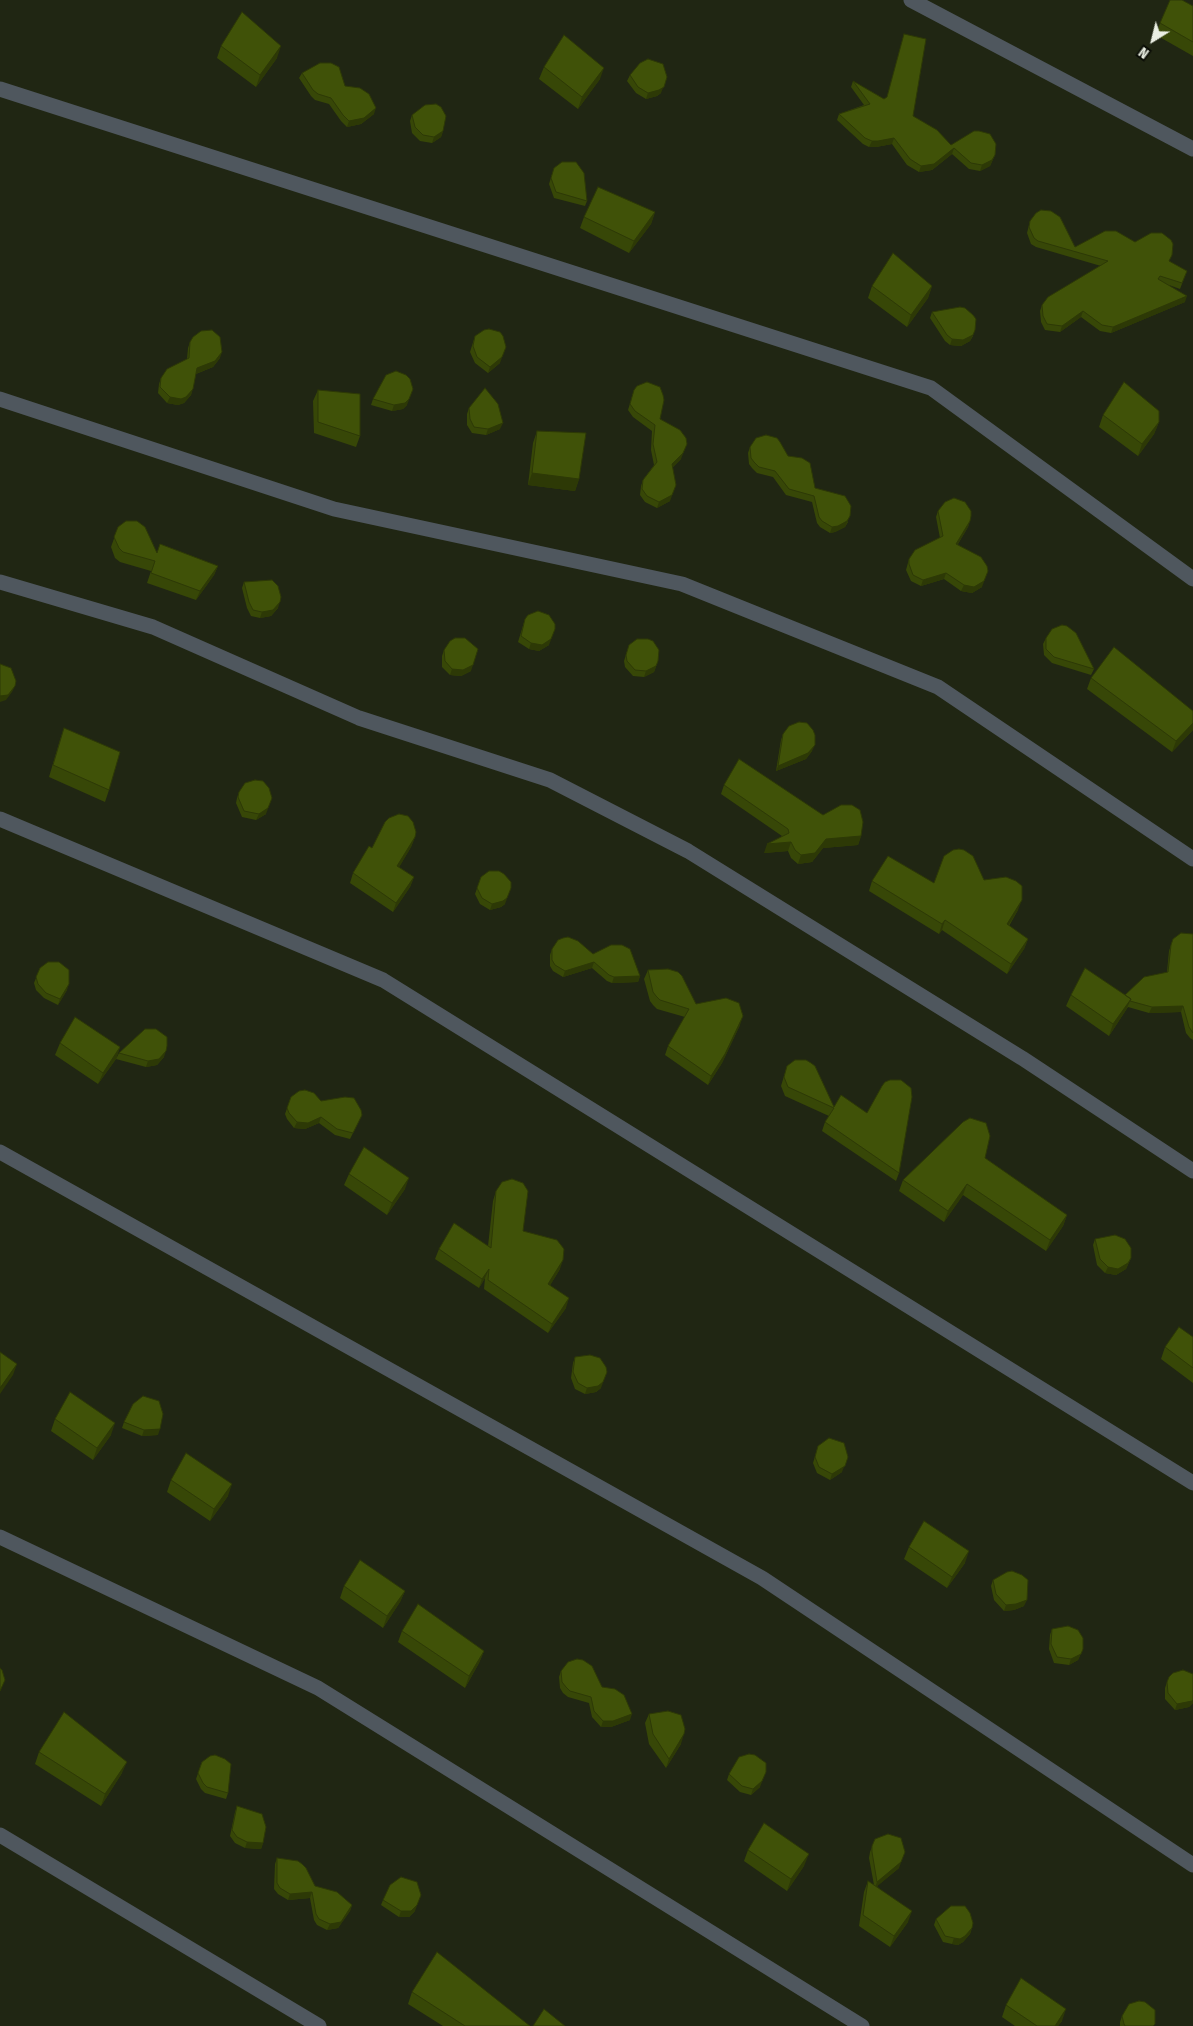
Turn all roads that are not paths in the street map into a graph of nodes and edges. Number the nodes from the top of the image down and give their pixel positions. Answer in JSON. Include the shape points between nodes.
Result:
{"nodes":[{"id":1,"x":911,"y":0,"type":"edge"},
{"id":2,"x":0,"y":89,"type":"edge"},
{"id":3,"x":1193,"y":149,"type":"edge"},
{"id":4,"x":0,"y":399,"type":"edge"},
{"id":5,"x":1193,"y":578,"type":"edge"},
{"id":6,"x":0,"y":582,"type":"edge"},
{"id":7,"x":0,"y":819,"type":"edge"},
{"id":8,"x":1193,"y":859,"type":"edge"},
{"id":9,"x":0,"y":1152,"type":"edge"},
{"id":10,"x":1193,"y":1171,"type":"edge"},
{"id":11,"x":1193,"y":1483,"type":"edge"},
{"id":12,"x":0,"y":1537,"type":"edge"},
{"id":13,"x":0,"y":1835,"type":"edge"},
{"id":14,"x":1193,"y":1865,"type":"edge"},
{"id":15,"x":319,"y":2026,"type":"edge"},
{"id":16,"x":862,"y":2026,"type":"edge"}],
"edges":[{"from":1,"to":3,"type":"street"},
{"from":2,"to":5,"type":"street","via":[[931,388]]},
{"from":4,"to":8,"type":"street","via":[[334,509],[682,584],[938,688]]},
{"from":6,"to":10,"type":"street","via":[[153,627],[359,718],[550,780],[688,851],[1022,1058]]},
{"from":7,"to":11,"type":"street","via":[[383,980]]},
{"from":9,"to":14,"type":"street","via":[[762,1578]]},
{"from":12,"to":16,"type":"street","via":[[318,1688]]},
{"from":13,"to":15,"type":"street"}]}
